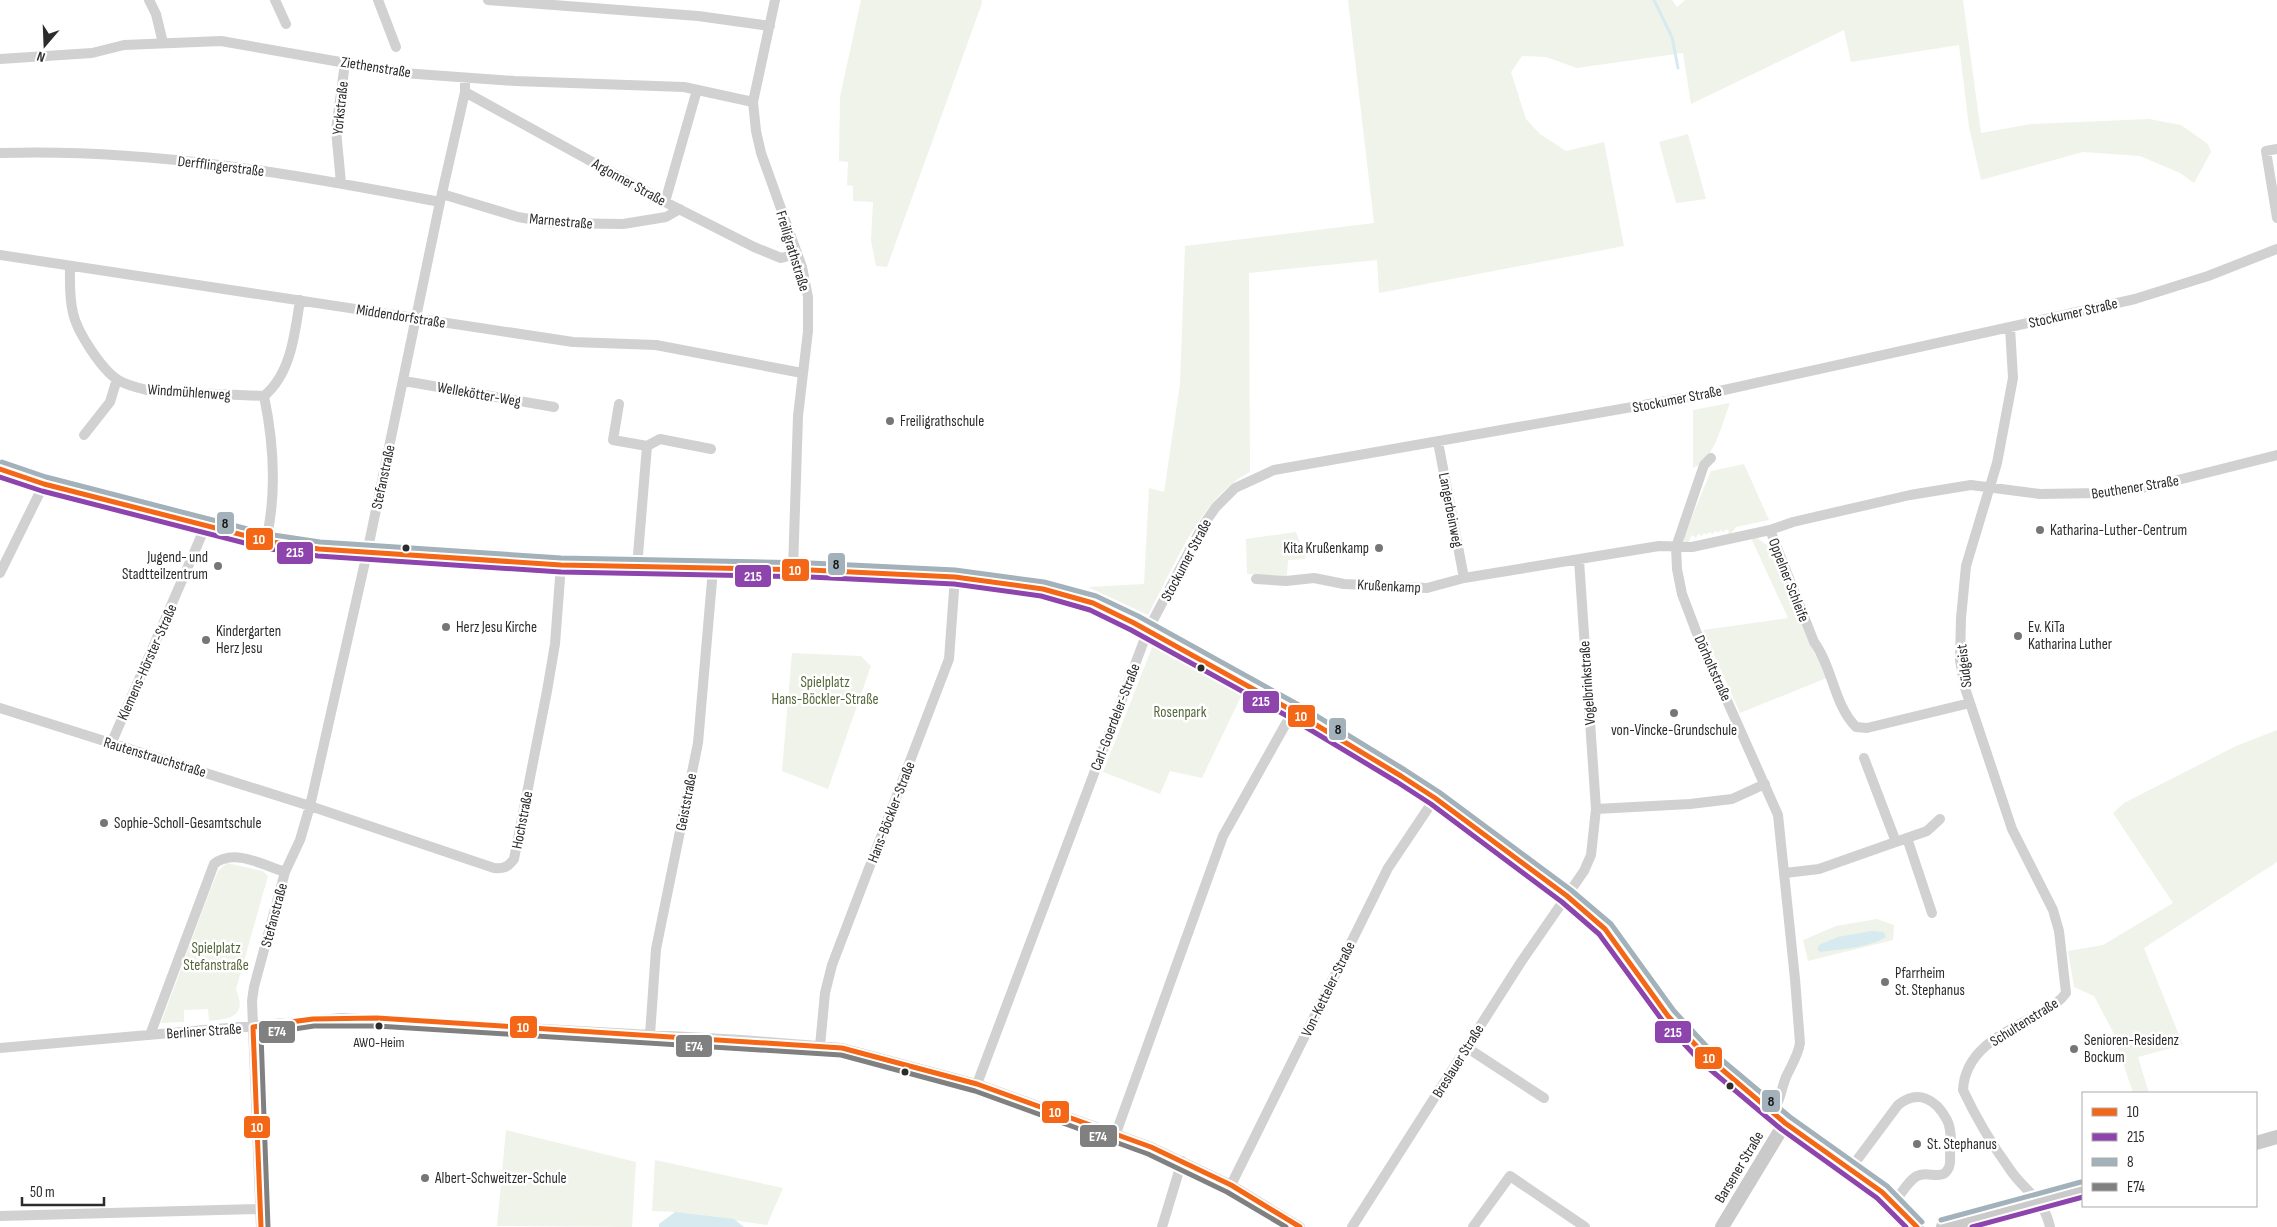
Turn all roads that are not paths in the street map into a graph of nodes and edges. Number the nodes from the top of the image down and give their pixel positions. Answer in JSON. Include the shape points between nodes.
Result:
{"nodes":[{"id":1,"x":149,"y":0,"type":"edge"},
{"id":2,"x":275,"y":0,"type":"edge"},
{"id":3,"x":378,"y":0,"type":"edge"},
{"id":4,"x":488,"y":0,"type":"edge"},
{"id":5,"x":775,"y":0,"type":"edge"},
{"id":6,"x":286,"y":24,"type":"dead end"},
{"id":7,"x":770,"y":26,"type":"junction"},
{"id":8,"x":163,"y":44,"type":"junction"},
{"id":9,"x":396,"y":47,"type":"dead end"},
{"id":10,"x":0,"y":59,"type":"edge"},
{"id":11,"x":345,"y":62,"type":"junction"},
{"id":12,"x":465,"y":78,"type":"junction"},
{"id":13,"x":697,"y":90,"type":"junction"},
{"id":14,"x":465,"y":92,"type":"junction"},
{"id":15,"x":753,"y":102,"type":"junction"},
{"id":16,"x":2277,"y":149,"type":"edge"},
{"id":17,"x":0,"y":153,"type":"edge"},
{"id":18,"x":341,"y":183,"type":"junction"},
{"id":19,"x":441,"y":198,"type":"junction"},
{"id":20,"x":666,"y":202,"type":"junction"},
{"id":21,"x":680,"y":209,"type":"junction"},
{"id":22,"x":2277,"y":218,"type":"edge"},
{"id":23,"x":2277,"y":249,"type":"edge"},
{"id":24,"x":797,"y":254,"type":"junction"},
{"id":25,"x":0,"y":255,"type":"edge"},
{"id":26,"x":70,"y":266,"type":"junction"},
{"id":27,"x":300,"y":300,"type":"junction"},
{"id":28,"x":417,"y":318,"type":"junction"},
{"id":29,"x":2010,"y":327,"type":"junction"},
{"id":30,"x":802,"y":373,"type":"junction"},
{"id":31,"x":117,"y":379,"type":"junction"},
{"id":32,"x":404,"y":381,"type":"junction"},
{"id":33,"x":264,"y":396,"type":"junction"},
{"id":34,"x":619,"y":404,"type":"dead end"},
{"id":35,"x":554,"y":407,"type":"dead end"},
{"id":36,"x":84,"y":435,"type":"dead end"},
{"id":37,"x":1438,"y":442,"type":"junction"},
{"id":38,"x":648,"y":446,"type":"junction"},
{"id":39,"x":711,"y":449,"type":"dead end"},
{"id":40,"x":2277,"y":454,"type":"edge"},
{"id":41,"x":1711,"y":458,"type":"dead end"},
{"id":42,"x":0,"y":469,"type":"edge"},
{"id":43,"x":44,"y":484,"type":"junction"},
{"id":44,"x":1990,"y":486,"type":"junction"},
{"id":45,"x":206,"y":525,"type":"junction"},
{"id":46,"x":1770,"y":530,"type":"junction"},
{"id":47,"x":266,"y":541,"type":"junction"},
{"id":48,"x":1676,"y":547,"type":"junction"},
{"id":49,"x":367,"y":553,"type":"junction"},
{"id":50,"x":1579,"y":560,"type":"junction"},
{"id":51,"x":561,"y":565,"type":"junction"},
{"id":52,"x":637,"y":567,"type":"junction"},
{"id":53,"x":713,"y":569,"type":"junction"},
{"id":54,"x":793,"y":570,"type":"junction"},
{"id":55,"x":0,"y":573,"type":"edge"},
{"id":56,"x":955,"y":577,"type":"junction"},
{"id":57,"x":1256,"y":578,"type":"dead end"},
{"id":58,"x":1464,"y":578,"type":"junction"},
{"id":59,"x":1148,"y":630,"type":"junction"},
{"id":60,"x":1970,"y":703,"type":"junction"},
{"id":61,"x":0,"y":708,"type":"edge"},
{"id":62,"x":1293,"y":710,"type":"junction"},
{"id":63,"x":111,"y":744,"type":"junction"},
{"id":64,"x":1864,"y":758,"type":"dead end"},
{"id":65,"x":1765,"y":784,"type":"junction"},
{"id":66,"x":1435,"y":798,"type":"junction"},
{"id":67,"x":310,"y":806,"type":"junction"},
{"id":68,"x":1596,"y":809,"type":"junction"},
{"id":69,"x":1940,"y":819,"type":"dead end"},
{"id":70,"x":1901,"y":840,"type":"junction"},
{"id":71,"x":285,"y":872,"type":"junction"},
{"id":72,"x":1785,"y":873,"type":"junction"},
{"id":73,"x":1567,"y":896,"type":"junction"},
{"id":74,"x":1932,"y":913,"type":"dead end"},
{"id":75,"x":2066,"y":993,"type":"joint"},
{"id":76,"x":253,"y":1027,"type":"junction"},
{"id":77,"x":150,"y":1035,"type":"junction"},
{"id":78,"x":650,"y":1035,"type":"junction"},
{"id":79,"x":820,"y":1046,"type":"junction"},
{"id":80,"x":1466,"y":1047,"type":"junction"},
{"id":81,"x":0,"y":1048,"type":"edge"},
{"id":82,"x":977,"y":1084,"type":"junction"},
{"id":83,"x":1544,"y":1098,"type":"dead end"},
{"id":84,"x":1772,"y":1112,"type":"junction"},
{"id":85,"x":1785,"y":1123,"type":"junction"},
{"id":86,"x":1116,"y":1133,"type":"junction"},
{"id":87,"x":2277,"y":1137,"type":"edge"},
{"id":88,"x":2257,"y":1143,"type":"edge"},
{"id":89,"x":1182,"y":1161,"type":"junction"},
{"id":90,"x":1851,"y":1168,"type":"junction"},
{"id":91,"x":1231,"y":1185,"type":"junction"},
{"id":92,"x":2082,"y":1189,"type":"edge"},
{"id":93,"x":2040,"y":1201,"type":"junction"},
{"id":94,"x":1894,"y":1202,"type":"junction"},
{"id":95,"x":260,"y":1209,"type":"junction"},
{"id":96,"x":0,"y":1216,"type":"edge"},
{"id":97,"x":261,"y":1227,"type":"edge"},
{"id":98,"x":1162,"y":1227,"type":"edge"},
{"id":99,"x":1300,"y":1227,"type":"edge"},
{"id":100,"x":1352,"y":1227,"type":"edge"},
{"id":101,"x":1473,"y":1227,"type":"edge"},
{"id":102,"x":1586,"y":1227,"type":"edge"},
{"id":103,"x":1722,"y":1227,"type":"edge"},
{"id":104,"x":1916,"y":1227,"type":"edge"},
{"id":105,"x":1944,"y":1227,"type":"edge"},
{"id":106,"x":2050,"y":1227,"type":"edge"}],
"edges":[{"from":1,"to":8,"type":"street"},
{"from":2,"to":6,"type":"street"},
{"from":3,"to":9,"type":"street"},
{"from":4,"to":7,"type":"street","via":[[688,15]]},
{"from":5,"to":7,"type":"street","name":"Freiligrathstraße"},
{"from":7,"to":15,"type":"street","name":"Freiligrathstraße"},
{"from":8,"to":10,"type":"street","name":"Ziethenstraße","via":[[124,45],[92,53]]},
{"from":8,"to":11,"type":"street","name":"Ziethenstraße","via":[[221,41]]},
{"from":11,"to":12,"type":"street","name":"Ziethenstraße"},
{"from":11,"to":18,"type":"street","name":"Yorkstraße","via":[[336,130]]},
{"from":12,"to":13,"type":"street","name":"Ziethenstraße"},
{"from":12,"to":14,"type":"street","name":"Stefanstraße"},
{"from":13,"to":15,"type":"street","name":"Ziethenstraße"},
{"from":13,"to":20,"type":"street"},
{"from":14,"to":19,"type":"street","name":"Stefanstraße"},
{"from":14,"to":20,"type":"street","name":"Argonner Straße"},
{"from":15,"to":24,"type":"street","name":"Freiligrathstraße","via":[[761,153]]},
{"from":16,"to":22,"type":"street","via":[[2266,151]]},
{"from":17,"to":18,"type":"street","name":"Derfflingerstraße","via":[[114,154],[254,169]]},
{"from":18,"to":19,"type":"street","name":"Derfflingerstraße"},
{"from":19,"to":21,"type":"street","name":"Marnestraße","via":[[553,223],[623,224],[666,217]]},
{"from":19,"to":28,"type":"street","name":"Stefanstraße"},
{"from":20,"to":21,"type":"street","name":"Argonner Straße"},
{"from":21,"to":24,"type":"street","name":"Argonner Straße","via":[[774,256],[788,258]]},
{"from":23,"to":29,"type":"street","name":"Stockumer Straße","via":[[2208,276],[2135,299]]},
{"from":24,"to":30,"type":"street","name":"Freiligrathstraße","via":[[809,313]]},
{"from":25,"to":26,"type":"street","name":"Middendorfstraße"},
{"from":26,"to":27,"type":"street","name":"Middendorfstraße"},
{"from":26,"to":31,"type":"street","name":"Windmühlenweg","via":[[73,316],[92,352]]},
{"from":27,"to":28,"type":"street","name":"Middendorfstraße"},
{"from":27,"to":33,"type":"street","via":[[293,346],[278,379]]},
{"from":28,"to":30,"type":"street","name":"Middendorfstraße","via":[[573,342],[656,345]]},
{"from":28,"to":32,"type":"street","name":"Stefanstraße"},
{"from":29,"to":37,"type":"street","name":"Stockumer Straße","via":[[1706,394]]},
{"from":29,"to":44,"type":"street","name":"Südgeist","via":[[2013,378]]},
{"from":30,"to":54,"type":"street","name":"Freiligrathstraße"},
{"from":31,"to":33,"type":"street","name":"Windmühlenweg","via":[[151,391]]},
{"from":31,"to":36,"type":"street","via":[[110,402]]},
{"from":32,"to":35,"type":"street","name":"Wellekötter-Weg"},
{"from":32,"to":49,"type":"street","name":"Stefanstraße"},
{"from":33,"to":47,"type":"street","via":[[274,465],[272,512]]},
{"from":34,"to":38,"type":"street","via":[[613,440]]},
{"from":37,"to":58,"type":"street","name":"Langerbeinweg"},
{"from":37,"to":59,"type":"street","name":"Stockumer Straße","via":[[1274,470],[1235,488],[1202,527]]},
{"from":38,"to":39,"type":"street","via":[[660,439]]},
{"from":38,"to":52,"type":"street"},
{"from":40,"to":44,"type":"street","name":"Beuthener Straße","via":[[2162,484],[2102,493],[2040,494]]},
{"from":41,"to":48,"type":"street","via":[[1704,465]]},
{"from":42,"to":43,"type":"main road"},
{"from":43,"to":45,"type":"main road"},
{"from":43,"to":55,"type":"street"},
{"from":44,"to":46,"type":"street","name":"Oppelner Schleife","via":[[1971,485],[1910,495]]},
{"from":44,"to":60,"type":"street","name":"Südgeist","via":[[1966,566],[1964,587],[1960,660]]},
{"from":45,"to":47,"type":"main road"},
{"from":45,"to":63,"type":"street","name":"Klemens-Hörster-Straße"},
{"from":46,"to":48,"type":"street","via":[[1692,547]]},
{"from":46,"to":60,"type":"street","name":"Oppelner Schleife","via":[[1810,634],[1822,654],[1848,718],[1856,727],[1867,728]]},
{"from":47,"to":49,"type":"main road"},
{"from":48,"to":50,"type":"street","via":[[1659,546]]},
{"from":48,"to":65,"type":"street","name":"Dörholtstraße","via":[[1676,569],[1682,594]]},
{"from":49,"to":51,"type":"main road"},
{"from":49,"to":67,"type":"street","name":"Stefanstraße"},
{"from":50,"to":58,"type":"street","name":"Krußenkamp"},
{"from":50,"to":68,"type":"street","name":"Vogelbrinkstraße"},
{"from":51,"to":52,"type":"main road"},
{"from":51,"to":67,"type":"street","name":"Hochstraße","via":[[555,644],[547,691],[514,859],[509,866],[494,868]]},
{"from":52,"to":53,"type":"main road"},
{"from":53,"to":54,"type":"main road"},
{"from":53,"to":78,"type":"street","name":"Geiststraße","via":[[698,743],[656,949]]},
{"from":54,"to":56,"type":"main road"},
{"from":56,"to":59,"type":"main road","via":[[1021,585],[1069,596],[1101,607]]},
{"from":56,"to":79,"type":"street","name":"Hans-Böckler-Straße","via":[[949,659],[832,964],[825,993]]},
{"from":57,"to":58,"type":"street","name":"Krußenkamp","via":[[1286,581],[1314,578],[1344,584],[1426,588]]},
{"from":59,"to":62,"type":"main road"},
{"from":59,"to":82,"type":"street","name":"Carl-Goerdeler-Straße"},
{"from":60,"to":75,"type":"street","name":"Südgeist","via":[[2012,830],[2053,910],[2059,931]]},
{"from":61,"to":63,"type":"street","name":"Rautenstrauchstraße"},
{"from":62,"to":66,"type":"main road"},
{"from":62,"to":86,"type":"street","via":[[1223,836]]},
{"from":63,"to":67,"type":"street","name":"Rautenstrauchstraße"},
{"from":64,"to":70,"type":"street"},
{"from":65,"to":68,"type":"street","via":[[1732,799]]},
{"from":65,"to":72,"type":"street","name":"Dörholtstraße","via":[[1778,815]]},
{"from":66,"to":73,"type":"main road"},
{"from":66,"to":91,"type":"street","name":"Von-Ketteler-Straße","via":[[1388,868]]},
{"from":67,"to":71,"type":"street","name":"Stefanstraße","via":[[300,840]]},
{"from":68,"to":73,"type":"street","name":"Vogelbrinkstraße","via":[[1591,855]]},
{"from":69,"to":70,"type":"street","via":[[1927,831]]},
{"from":70,"to":72,"type":"street","via":[[1819,869]]},
{"from":70,"to":74,"type":"street"},
{"from":71,"to":76,"type":"street","name":"Stefanstraße","via":[[254,987]]},
{"from":71,"to":77,"type":"street","name":"Stefanstraße","via":[[234,856],[214,864]]},
{"from":72,"to":84,"type":"street","name":"Dörholtstraße","via":[[1800,1043],[1778,1104]]},
{"from":73,"to":80,"type":"street","name":"Breslauer Straße"},
{"from":73,"to":84,"type":"main road","via":[[1605,930],[1679,1030]]},
{"from":75,"to":93,"type":"street","name":"Schultenstraße","via":[[2054,1006],[1994,1038],[1976,1054],[1964,1080],[1969,1102],[1996,1149],[2012,1173]]},
{"from":76,"to":77,"type":"street","name":"Berliner Straße"},
{"from":76,"to":78,"type":"street","name":"Berliner Straße","via":[[318,1019],[377,1018]]},
{"from":76,"to":95,"type":"street","name":"Stefanstraße"},
{"from":77,"to":81,"type":"street","name":"Berliner Straße"},
{"from":78,"to":79,"type":"street","name":"Berliner Straße"},
{"from":79,"to":82,"type":"street","name":"Berliner Straße","via":[[862,1052]]},
{"from":80,"to":83,"type":"street"},
{"from":80,"to":100,"type":"street","name":"Breslauer Straße"},
{"from":82,"to":86,"type":"street","name":"Berliner Straße"},
{"from":84,"to":85,"type":"main road"},
{"from":85,"to":90,"type":"main road"},
{"from":85,"to":103,"type":"main road","name":"Barsener Straße"},
{"from":86,"to":89,"type":"street","name":"Berliner Straße"},
{"from":87,"to":88,"type":"main road"},
{"from":89,"to":91,"type":"street","name":"Berliner Straße"},
{"from":89,"to":98,"type":"street"},
{"from":90,"to":94,"type":"main road"},
{"from":90,"to":94,"type":"street","via":[[1906,1098],[1916,1095],[1939,1108],[1951,1136],[1948,1172],[1915,1177]]},
{"from":91,"to":99,"type":"street","name":"Berliner Straße"},
{"from":92,"to":93,"type":"main road"},
{"from":93,"to":105,"type":"main road"},
{"from":93,"to":106,"type":"street","name":"Schultenstraße"},
{"from":94,"to":104,"type":"main road"},
{"from":95,"to":96,"type":"street"},
{"from":95,"to":97,"type":"street","name":"Stefanstraße"},
{"from":101,"to":102,"type":"street","via":[[1510,1176]]}]}
